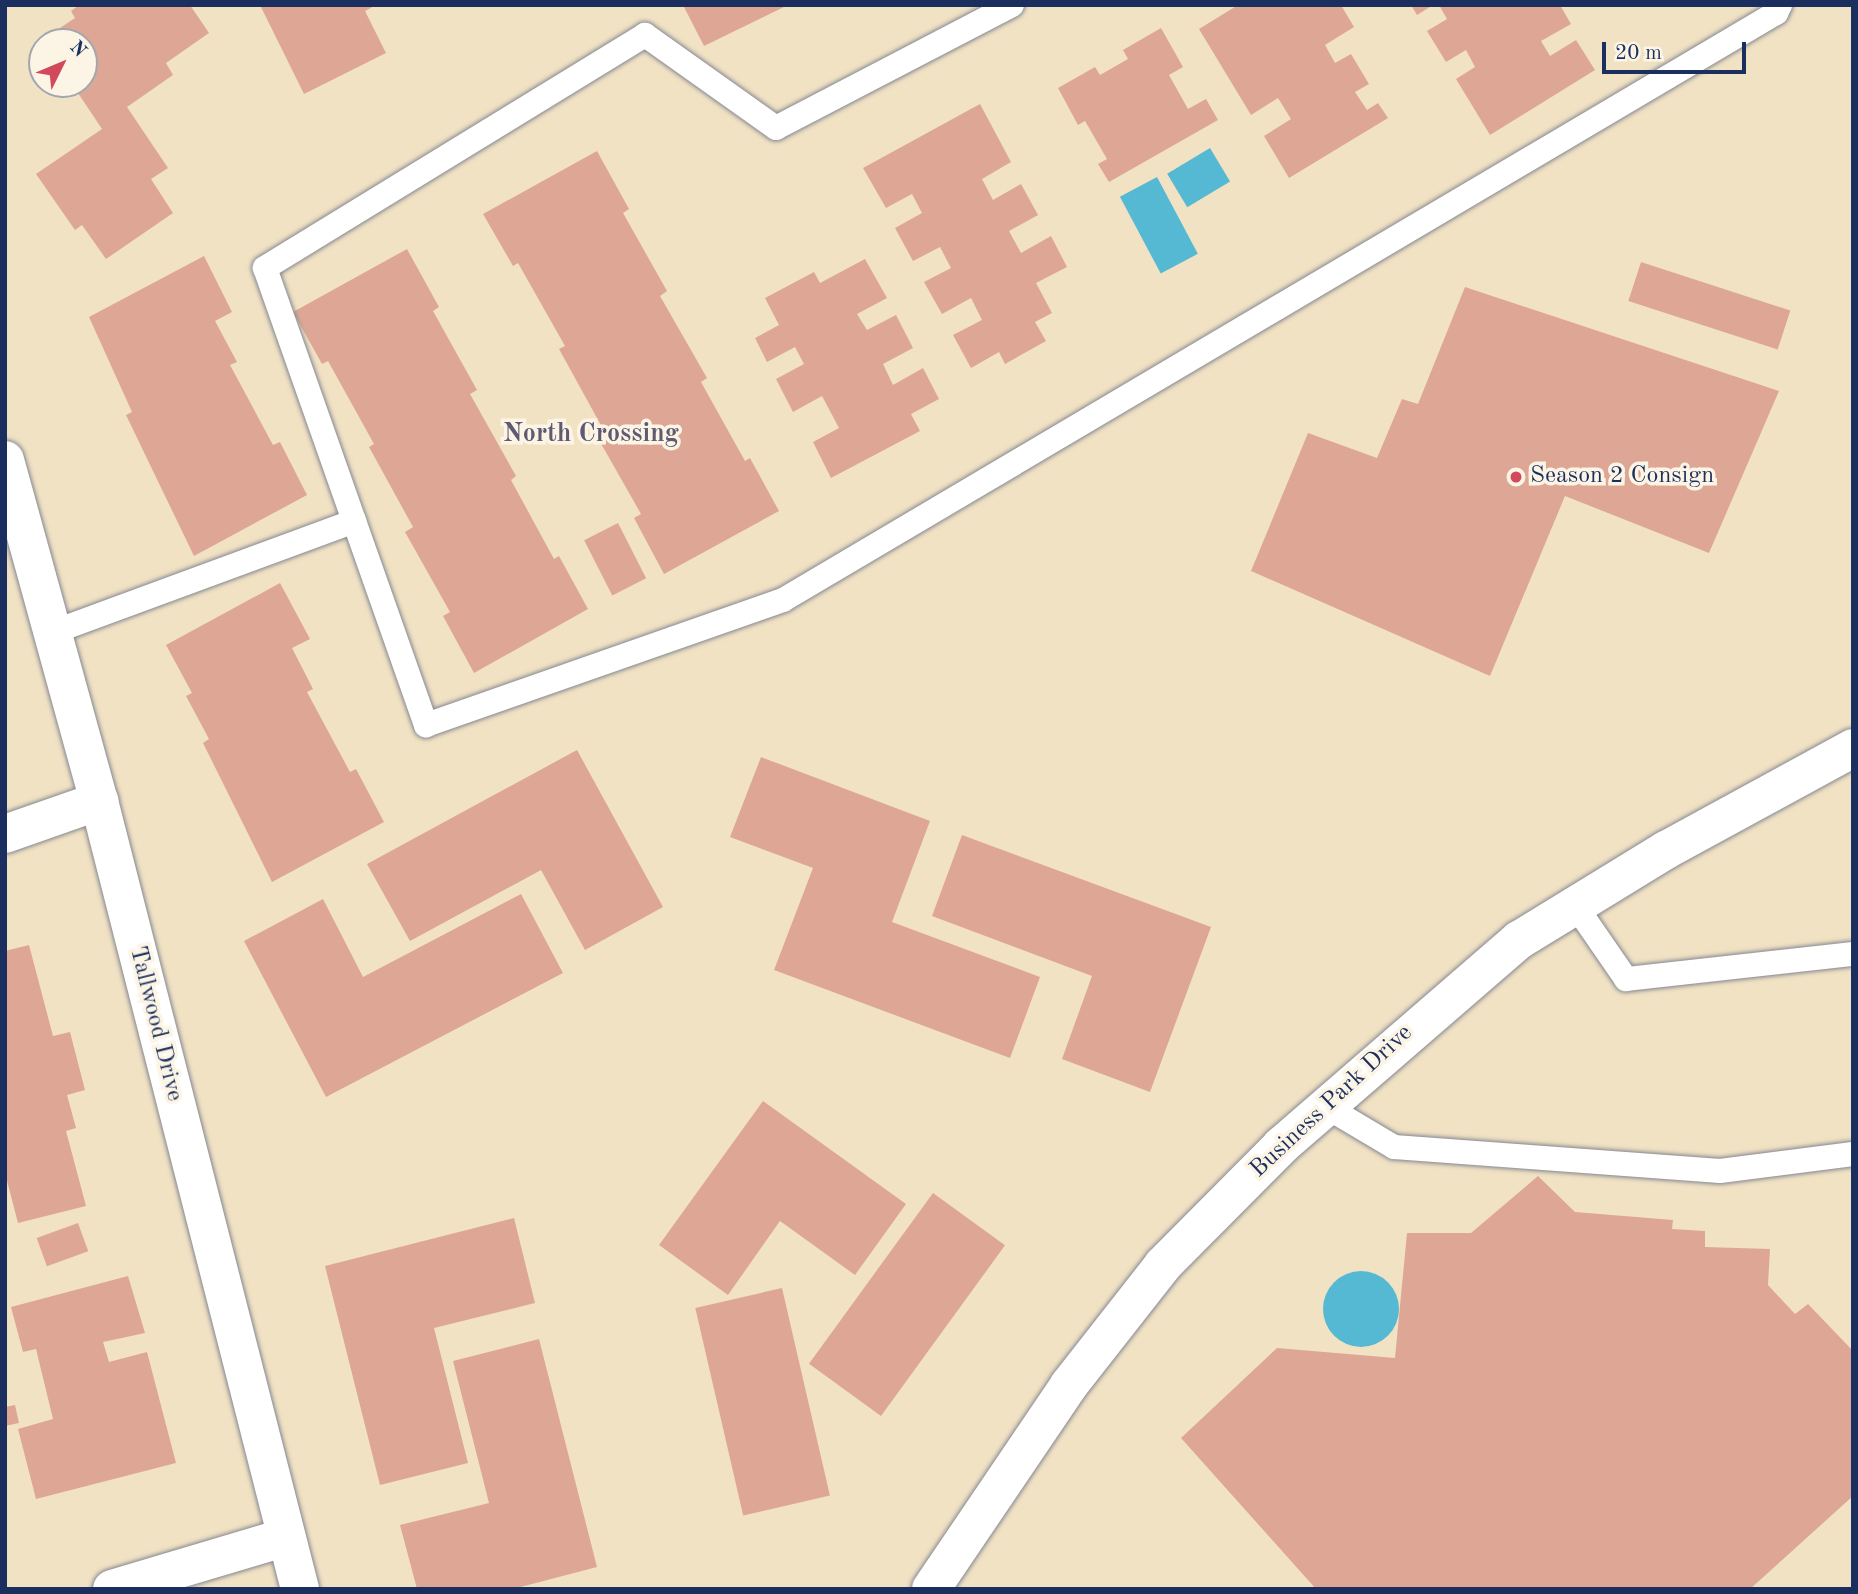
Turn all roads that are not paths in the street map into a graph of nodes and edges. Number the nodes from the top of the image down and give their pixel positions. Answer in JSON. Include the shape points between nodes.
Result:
{"nodes":[{"id":1,"x":1012,"y":5,"type":"edge"},
{"id":2,"x":1780,"y":5,"type":"edge"},
{"id":3,"x":5,"y":460,"type":"edge"},
{"id":4,"x":354,"y":521,"type":"junction"},
{"id":5,"x":53,"y":632,"type":"junction"},
{"id":6,"x":1853,"y":748,"type":"edge"},
{"id":7,"x":99,"y":801,"type":"junction"},
{"id":8,"x":5,"y":834,"type":"edge"},
{"id":9,"x":1575,"y":905,"type":"junction"},
{"id":10,"x":1853,"y":954,"type":"edge"},
{"id":11,"x":1325,"y":1106,"type":"junction"},
{"id":12,"x":1853,"y":1154,"type":"edge"},
{"id":13,"x":286,"y":1537,"type":"junction"},
{"id":14,"x":112,"y":1589,"type":"edge"},
{"id":15,"x":300,"y":1589,"type":"edge"},
{"id":16,"x":931,"y":1589,"type":"edge"}],
"edges":[{"from":1,"to":4,"type":"lane","via":[[776,128],[645,35],[265,268]]},
{"from":2,"to":4,"type":"lane","via":[[1764,20],[783,600],[426,725]]},
{"from":3,"to":5,"type":"street","name":"Tallwood Drive"},
{"from":4,"to":5,"type":"lane"},
{"from":5,"to":7,"type":"street","name":"Tallwood Drive"},
{"from":6,"to":9,"type":"street","name":"Business Park Drive","via":[[1801,773]]},
{"from":7,"to":8,"type":"street"},
{"from":7,"to":13,"type":"street","name":"Tallwood Drive"},
{"from":9,"to":10,"type":"lane","via":[[1626,979]]},
{"from":9,"to":11,"type":"street","name":"Business Park Drive","via":[[1519,940]]},
{"from":11,"to":12,"type":"lane","via":[[1394,1147],[1720,1171]]},
{"from":11,"to":16,"type":"street","name":"Business Park Drive","via":[[1163,1265],[1069,1385]]},
{"from":13,"to":14,"type":"street"},
{"from":13,"to":15,"type":"street","name":"Tallwood Drive"}]}
